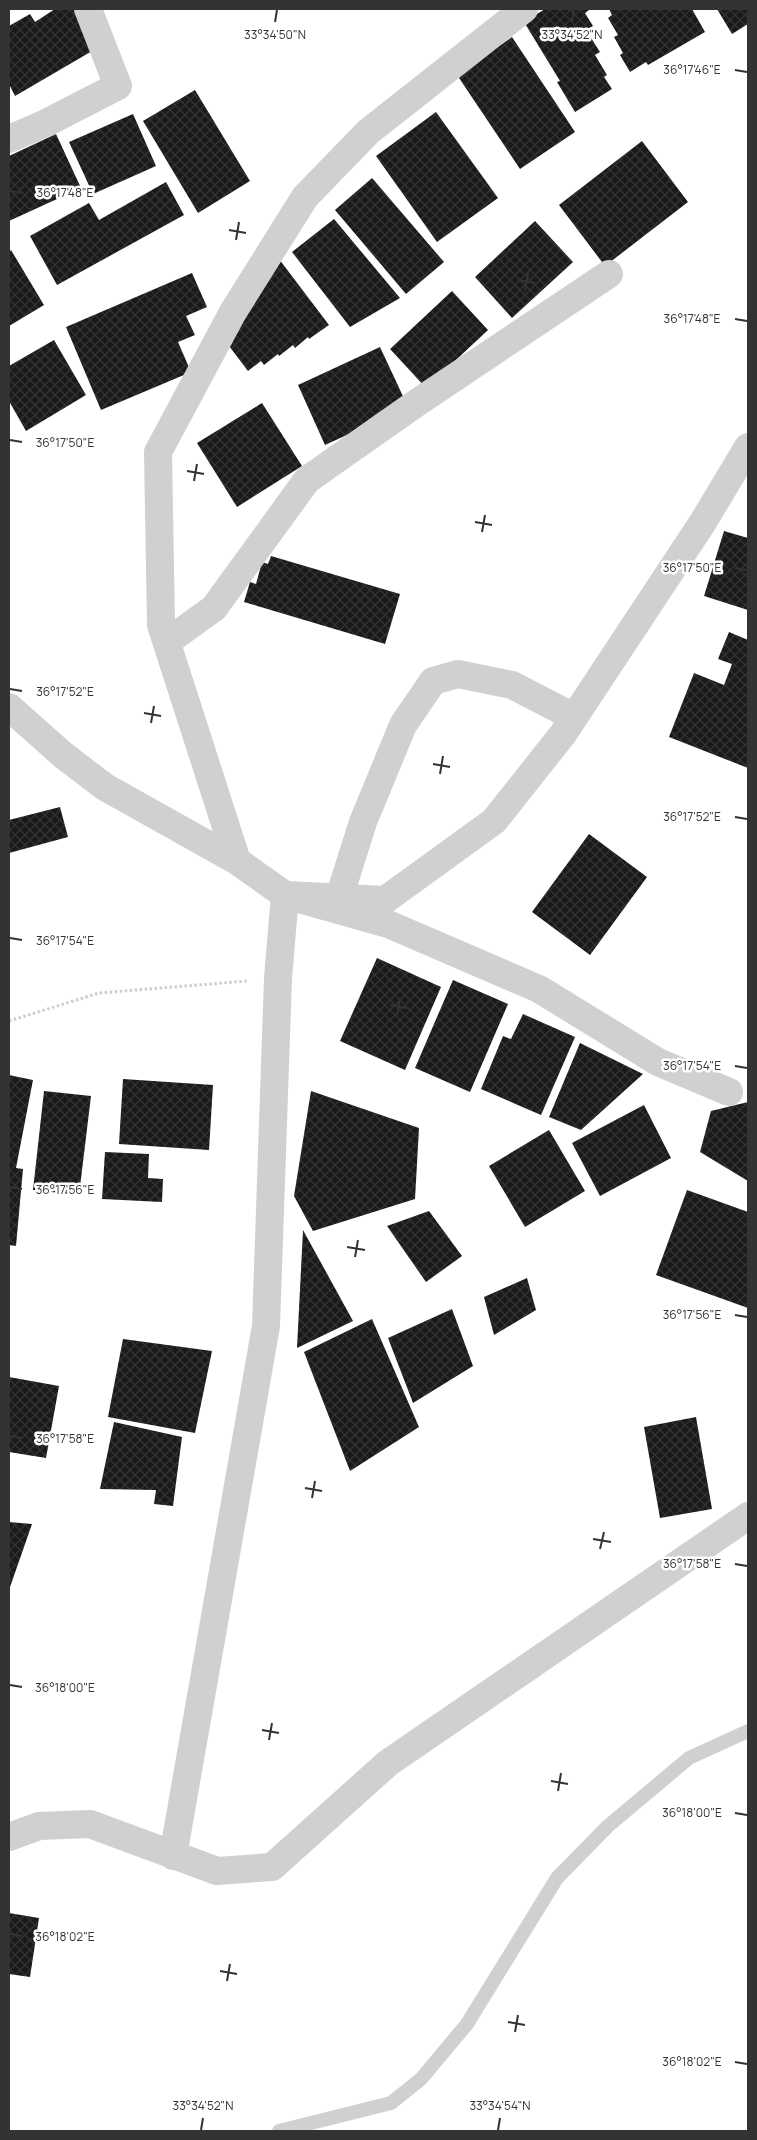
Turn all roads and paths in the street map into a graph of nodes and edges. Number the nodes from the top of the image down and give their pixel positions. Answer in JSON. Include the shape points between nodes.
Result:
{"nodes":[{"id":1,"x":88,"y":9,"type":"edge"},
{"id":2,"x":524,"y":9,"type":"edge"},
{"id":3,"x":9,"y":139,"type":"edge"},
{"id":4,"x":609,"y":274,"type":"dead end"},
{"id":5,"x":748,"y":447,"type":"edge"},
{"id":6,"x":167,"y":642,"type":"junction"},
{"id":7,"x":9,"y":707,"type":"edge"},
{"id":8,"x":574,"y":717,"type":"junction"},
{"id":9,"x":9,"y":729,"type":"edge"},
{"id":10,"x":38,"y":731,"type":"junction"},
{"id":11,"x":237,"y":861,"type":"junction"},
{"id":12,"x":285,"y":895,"type":"junction"},
{"id":13,"x":339,"y":898,"type":"junction"},
{"id":14,"x":278,"y":978,"type":"junction"},
{"id":15,"x":9,"y":1021,"type":"edge"},
{"id":16,"x":729,"y":1092,"type":"dead end"},
{"id":17,"x":748,"y":1516,"type":"edge"},
{"id":18,"x":748,"y":1731,"type":"edge"},
{"id":19,"x":9,"y":1837,"type":"edge"},
{"id":20,"x":173,"y":1856,"type":"junction"},
{"id":21,"x":279,"y":2131,"type":"edge"}],
"edges":[{"from":1,"to":3,"type":"street","via":[[118,86]]},
{"from":2,"to":6,"type":"street","via":[[368,132],[305,197],[233,312],[158,452],[161,625]]},
{"from":4,"to":6,"type":"street","via":[[307,480],[214,608]]},
{"from":5,"to":8,"type":"street","via":[[703,522]]},
{"from":6,"to":11,"type":"street"},
{"from":7,"to":10,"type":"street"},
{"from":8,"to":13,"type":"street","via":[[494,821],[385,900]]},
{"from":8,"to":13,"type":"street","via":[[512,685],[458,674],[433,681],[403,725],[363,822]]},
{"from":9,"to":10,"type":"street"},
{"from":10,"to":11,"type":"street","via":[[105,787]]},
{"from":11,"to":12,"type":"street"},
{"from":12,"to":13,"type":"street"},
{"from":12,"to":14,"type":"street"},
{"from":12,"to":16,"type":"street","via":[[388,924],[539,989],[658,1062]]},
{"from":14,"to":15,"type":"path","via":[[100,993]]},
{"from":14,"to":20,"type":"street","via":[[266,1326]]},
{"from":17,"to":20,"type":"street","via":[[388,1764],[272,1867],[217,1872]]},
{"from":18,"to":21,"type":"lane","via":[[689,1758],[608,1826],[557,1878],[467,2024],[421,2079],[391,2103]]},
{"from":19,"to":20,"type":"street","via":[[39,1826],[90,1824]]}]}
